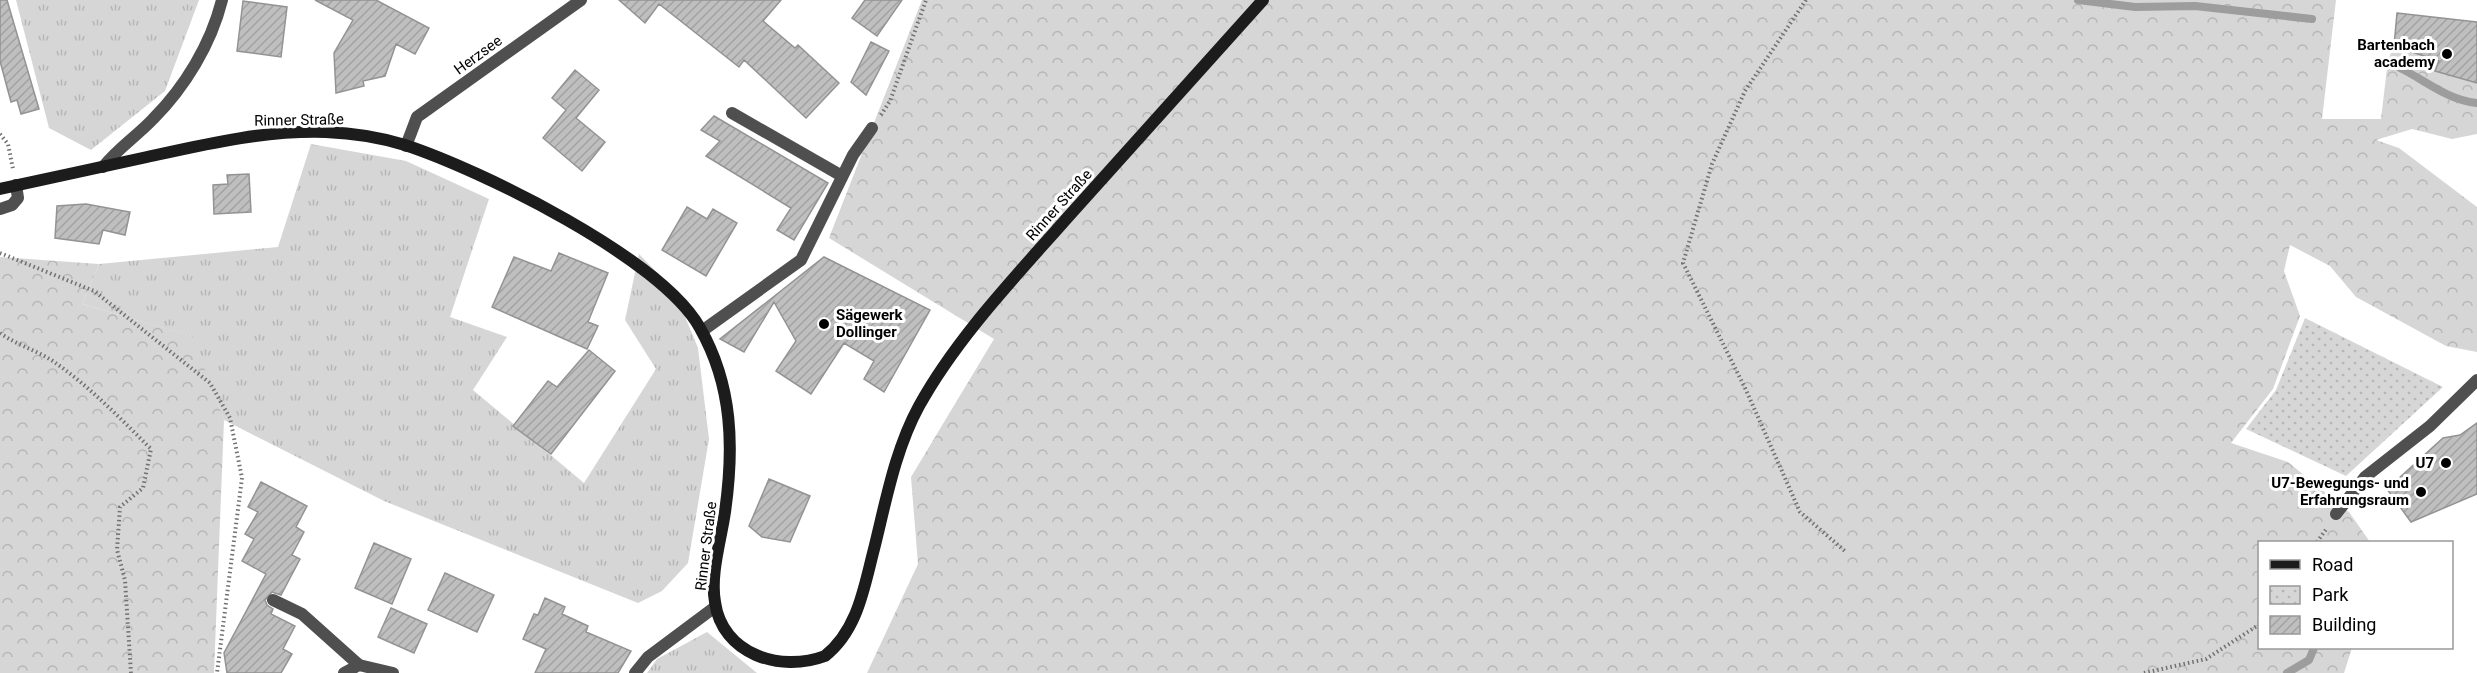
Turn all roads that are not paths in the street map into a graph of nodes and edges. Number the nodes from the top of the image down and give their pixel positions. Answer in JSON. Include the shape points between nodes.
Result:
{"nodes":[{"id":1,"x":222,"y":0,"type":"edge"},
{"id":2,"x":581,"y":0,"type":"edge"},
{"id":3,"x":1263,"y":0,"type":"edge"},
{"id":4,"x":732,"y":113,"type":"dead end"},
{"id":5,"x":872,"y":128,"type":"road end"},
{"id":6,"x":406,"y":146,"type":"junction"},
{"id":7,"x":103,"y":167,"type":"junction"},
{"id":8,"x":842,"y":176,"type":"junction"},
{"id":9,"x":16,"y":185,"type":"junction"},
{"id":10,"x":0,"y":189,"type":"edge"},
{"id":11,"x":0,"y":209,"type":"edge"},
{"id":12,"x":702,"y":331,"type":"junction"},
{"id":13,"x":2477,"y":380,"type":"edge"},
{"id":14,"x":2336,"y":514,"type":"dead end"},
{"id":15,"x":273,"y":600,"type":"dead end"},
{"id":16,"x":715,"y":607,"type":"junction"},
{"id":17,"x":359,"y":665,"type":"junction"},
{"id":18,"x":344,"y":673,"type":"edge"},
{"id":19,"x":393,"y":673,"type":"edge"},
{"id":20,"x":635,"y":673,"type":"edge"}],
"edges":[{"from":1,"to":7,"type":"street","via":[[205,45],[181,87]]},
{"from":2,"to":6,"type":"street","name":"Herzsee","via":[[417,117]]},
{"from":3,"to":16,"type":"main road","name":"Rinner Straße","via":[[1007,285],[924,398],[897,457],[862,598],[851,626],[837,646],[820,661],[800,669],[770,670],[740,650]]},
{"from":4,"to":8,"type":"street"},
{"from":5,"to":8,"type":"street"},
{"from":6,"to":7,"type":"main road","name":"Rinner Straße","via":[[349,134],[297,132],[238,137]]},
{"from":6,"to":12,"type":"main road","name":"Rinner Straße","via":[[483,178],[629,258],[675,297]]},
{"from":7,"to":9,"type":"main road","name":"Rinner Straße"},
{"from":8,"to":12,"type":"street","via":[[801,260]]},
{"from":9,"to":10,"type":"main road","name":"Rinner Straße"},
{"from":9,"to":11,"type":"street","via":[[18,198]]},
{"from":12,"to":16,"type":"main road","name":"Rinner Straße","via":[[718,368],[729,409],[731,443]]},
{"from":13,"to":14,"type":"street","via":[[2430,426],[2365,477]]},
{"from":15,"to":17,"type":"street","via":[[302,614]]},
{"from":16,"to":20,"type":"street","via":[[648,657]]},
{"from":17,"to":18,"type":"street"},
{"from":17,"to":19,"type":"street"}]}
